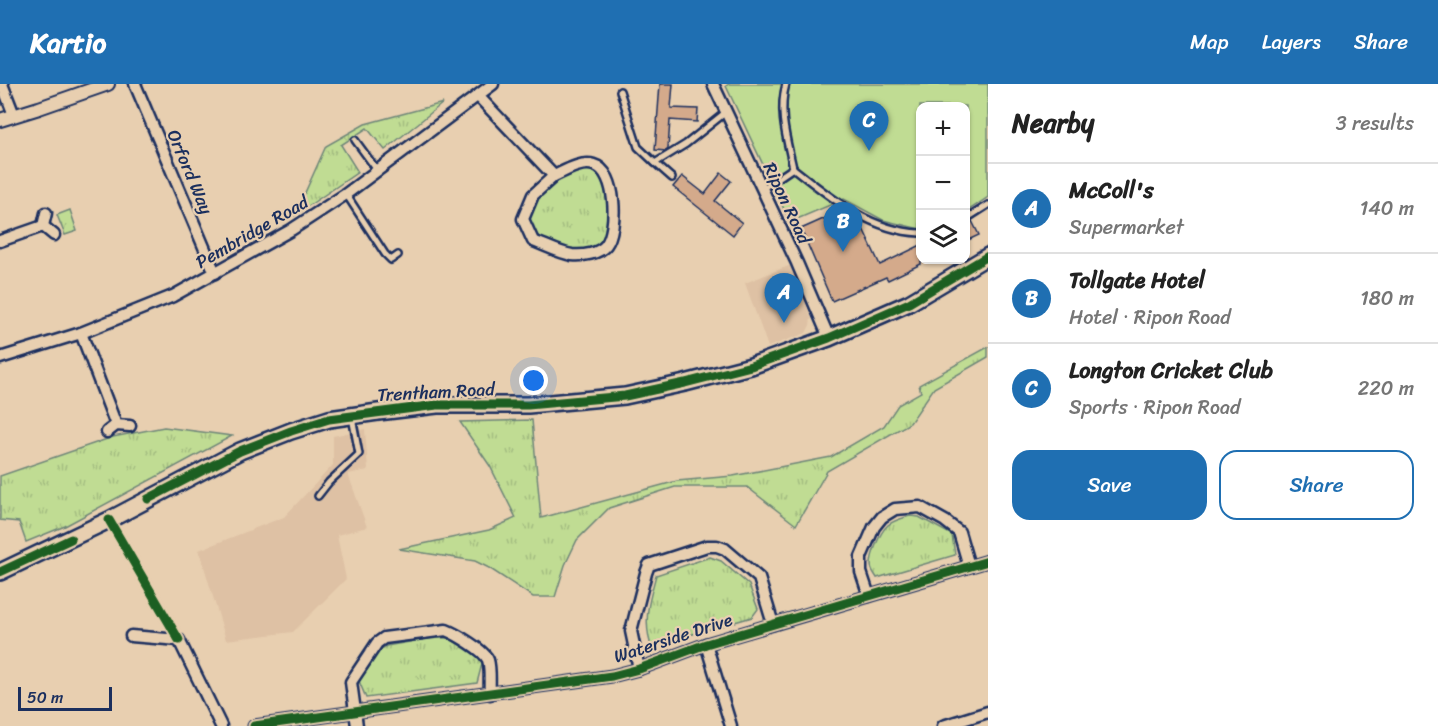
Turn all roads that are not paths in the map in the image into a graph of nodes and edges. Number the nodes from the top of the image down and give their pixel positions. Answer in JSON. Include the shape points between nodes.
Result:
{"nodes":[{"id":1,"x":2,"y":84,"type":"edge"},
{"id":2,"x":108,"y":84,"type":"edge"},
{"id":3,"x":135,"y":84,"type":"edge"},
{"id":4,"x":494,"y":84,"type":"edge"},
{"id":5,"x":713,"y":84,"type":"edge"},
{"id":6,"x":786,"y":84,"type":"edge"},
{"id":7,"x":620,"y":91,"type":"dead end"},
{"id":8,"x":478,"y":96,"type":"junction"},
{"id":9,"x":726,"y":112,"type":"junction"},
{"id":10,"x":14,"y":115,"type":"junction"},
{"id":11,"x":0,"y":120,"type":"edge"},
{"id":12,"x":355,"y":140,"type":"dead end"},
{"id":13,"x":654,"y":163,"type":"junction"},
{"id":14,"x":793,"y":168,"type":"junction"},
{"id":15,"x":377,"y":171,"type":"junction"},
{"id":16,"x":554,"y":176,"type":"junction"},
{"id":17,"x":672,"y":178,"type":"dead end"},
{"id":18,"x":762,"y":189,"type":"junction"},
{"id":19,"x":346,"y":194,"type":"junction"},
{"id":20,"x":988,"y":205,"type":"edge"},
{"id":21,"x":46,"y":213,"type":"dead end"},
{"id":22,"x":970,"y":216,"type":"edge"},
{"id":23,"x":43,"y":226,"type":"junction"},
{"id":24,"x":916,"y":232,"type":"edge"},
{"id":25,"x":54,"y":235,"type":"dead end"},
{"id":26,"x":0,"y":241,"type":"edge"},
{"id":27,"x":398,"y":255,"type":"dead end"},
{"id":28,"x":988,"y":256,"type":"edge"},
{"id":29,"x":214,"y":273,"type":"junction"},
{"id":30,"x":81,"y":333,"type":"junction"},
{"id":31,"x":829,"y":338,"type":"junction"},
{"id":32,"x":0,"y":358,"type":"edge"},
{"id":33,"x":352,"y":416,"type":"junction"},
{"id":34,"x":130,"y":426,"type":"dead end"},
{"id":35,"x":318,"y":496,"type":"dead end"},
{"id":36,"x":988,"y":561,"type":"edge"},
{"id":37,"x":969,"y":566,"type":"junction"},
{"id":38,"x":0,"y":572,"type":"edge"},
{"id":39,"x":869,"y":596,"type":"junction"},
{"id":40,"x":773,"y":624,"type":"junction"},
{"id":41,"x":131,"y":636,"type":"dead end"},
{"id":42,"x":706,"y":644,"type":"junction"},
{"id":43,"x":639,"y":669,"type":"junction"},
{"id":44,"x":490,"y":694,"type":"junction"},
{"id":45,"x":988,"y":712,"type":"edge"},
{"id":46,"x":354,"y":713,"type":"junction"},
{"id":47,"x":221,"y":726,"type":"edge"},
{"id":48,"x":254,"y":726,"type":"edge"},
{"id":49,"x":357,"y":726,"type":"edge"},
{"id":50,"x":731,"y":726,"type":"edge"},
{"id":51,"x":943,"y":726,"type":"edge"}],
"edges":[{"from":1,"to":10,"type":"street"},
{"from":2,"to":10,"type":"street"},
{"from":3,"to":29,"type":"street","name":"Orford Way"},
{"from":4,"to":8,"type":"street","name":"Pembridge Road"},
{"from":5,"to":9,"type":"street","name":"Ripon Road"},
{"from":6,"to":14,"type":"lane","via":[[783,124]]},
{"from":7,"to":13,"type":"lane","via":[[638,147]]},
{"from":8,"to":15,"type":"street","name":"Pembridge Road"},
{"from":8,"to":16,"type":"street"},
{"from":9,"to":13,"type":"lane"},
{"from":9,"to":18,"type":"street","name":"Ripon Road"},
{"from":10,"to":11,"type":"street"},
{"from":12,"to":15,"type":"lane"},
{"from":13,"to":17,"type":"lane"},
{"from":14,"to":18,"type":"lane"},
{"from":14,"to":24,"type":"lane","via":[[841,205],[887,228]]},
{"from":15,"to":19,"type":"street","name":"Pembridge Road"},
{"from":16,"to":16,"type":"street","via":[[594,165],[608,179],[612,232],[598,252],[571,255],[533,241],[523,219],[533,195]]},
{"from":18,"to":31,"type":"street","name":"Ripon Road"},
{"from":19,"to":27,"type":"lane","via":[[385,254],[391,260]]},
{"from":19,"to":29,"type":"street","name":"Pembridge Road"},
{"from":20,"to":22,"type":"lane"},
{"from":21,"to":23,"type":"street"},
{"from":23,"to":25,"type":"street"},
{"from":23,"to":26,"type":"street"},
{"from":28,"to":31,"type":"main road","name":"Trentham Road","via":[[909,303]]},
{"from":29,"to":30,"type":"street","name":"Pembridge Road","via":[[173,296]]},
{"from":30,"to":32,"type":"street","name":"Pembridge Road"},
{"from":30,"to":34,"type":"street","via":[[112,428]]},
{"from":31,"to":33,"type":"main road","name":"Trentham Road","via":[[751,366],[624,396],[528,405],[437,405]]},
{"from":33,"to":35,"type":"lane","via":[[359,454]]},
{"from":33,"to":38,"type":"main road","name":"Trentham Road","via":[[329,419],[240,451]]},
{"from":36,"to":37,"type":"street","name":"Waterside Drive"},
{"from":37,"to":39,"type":"street","name":"Waterside Drive"},
{"from":37,"to":39,"type":"street","via":[[959,532],[945,521],[920,507],[895,509],[874,527],[861,557],[861,572]]},
{"from":39,"to":40,"type":"street","name":"Waterside Drive"},
{"from":40,"to":42,"type":"street","name":"Waterside Drive"},
{"from":40,"to":43,"type":"street","via":[[759,578],[724,549],[707,546],[657,561],[649,565],[646,573],[631,632]]},
{"from":41,"to":47,"type":"street","via":[[179,640]]},
{"from":42,"to":43,"type":"street","name":"Waterside Drive"},
{"from":42,"to":50,"type":"street"},
{"from":43,"to":44,"type":"street","name":"Waterside Drive"},
{"from":44,"to":46,"type":"street","name":"Waterside Drive"},
{"from":44,"to":46,"type":"street","via":[[488,660],[454,633],[446,630],[384,638],[351,682]]},
{"from":45,"to":51,"type":"street"},
{"from":46,"to":48,"type":"street","name":"Waterside Drive"},
{"from":46,"to":49,"type":"street"}]}
